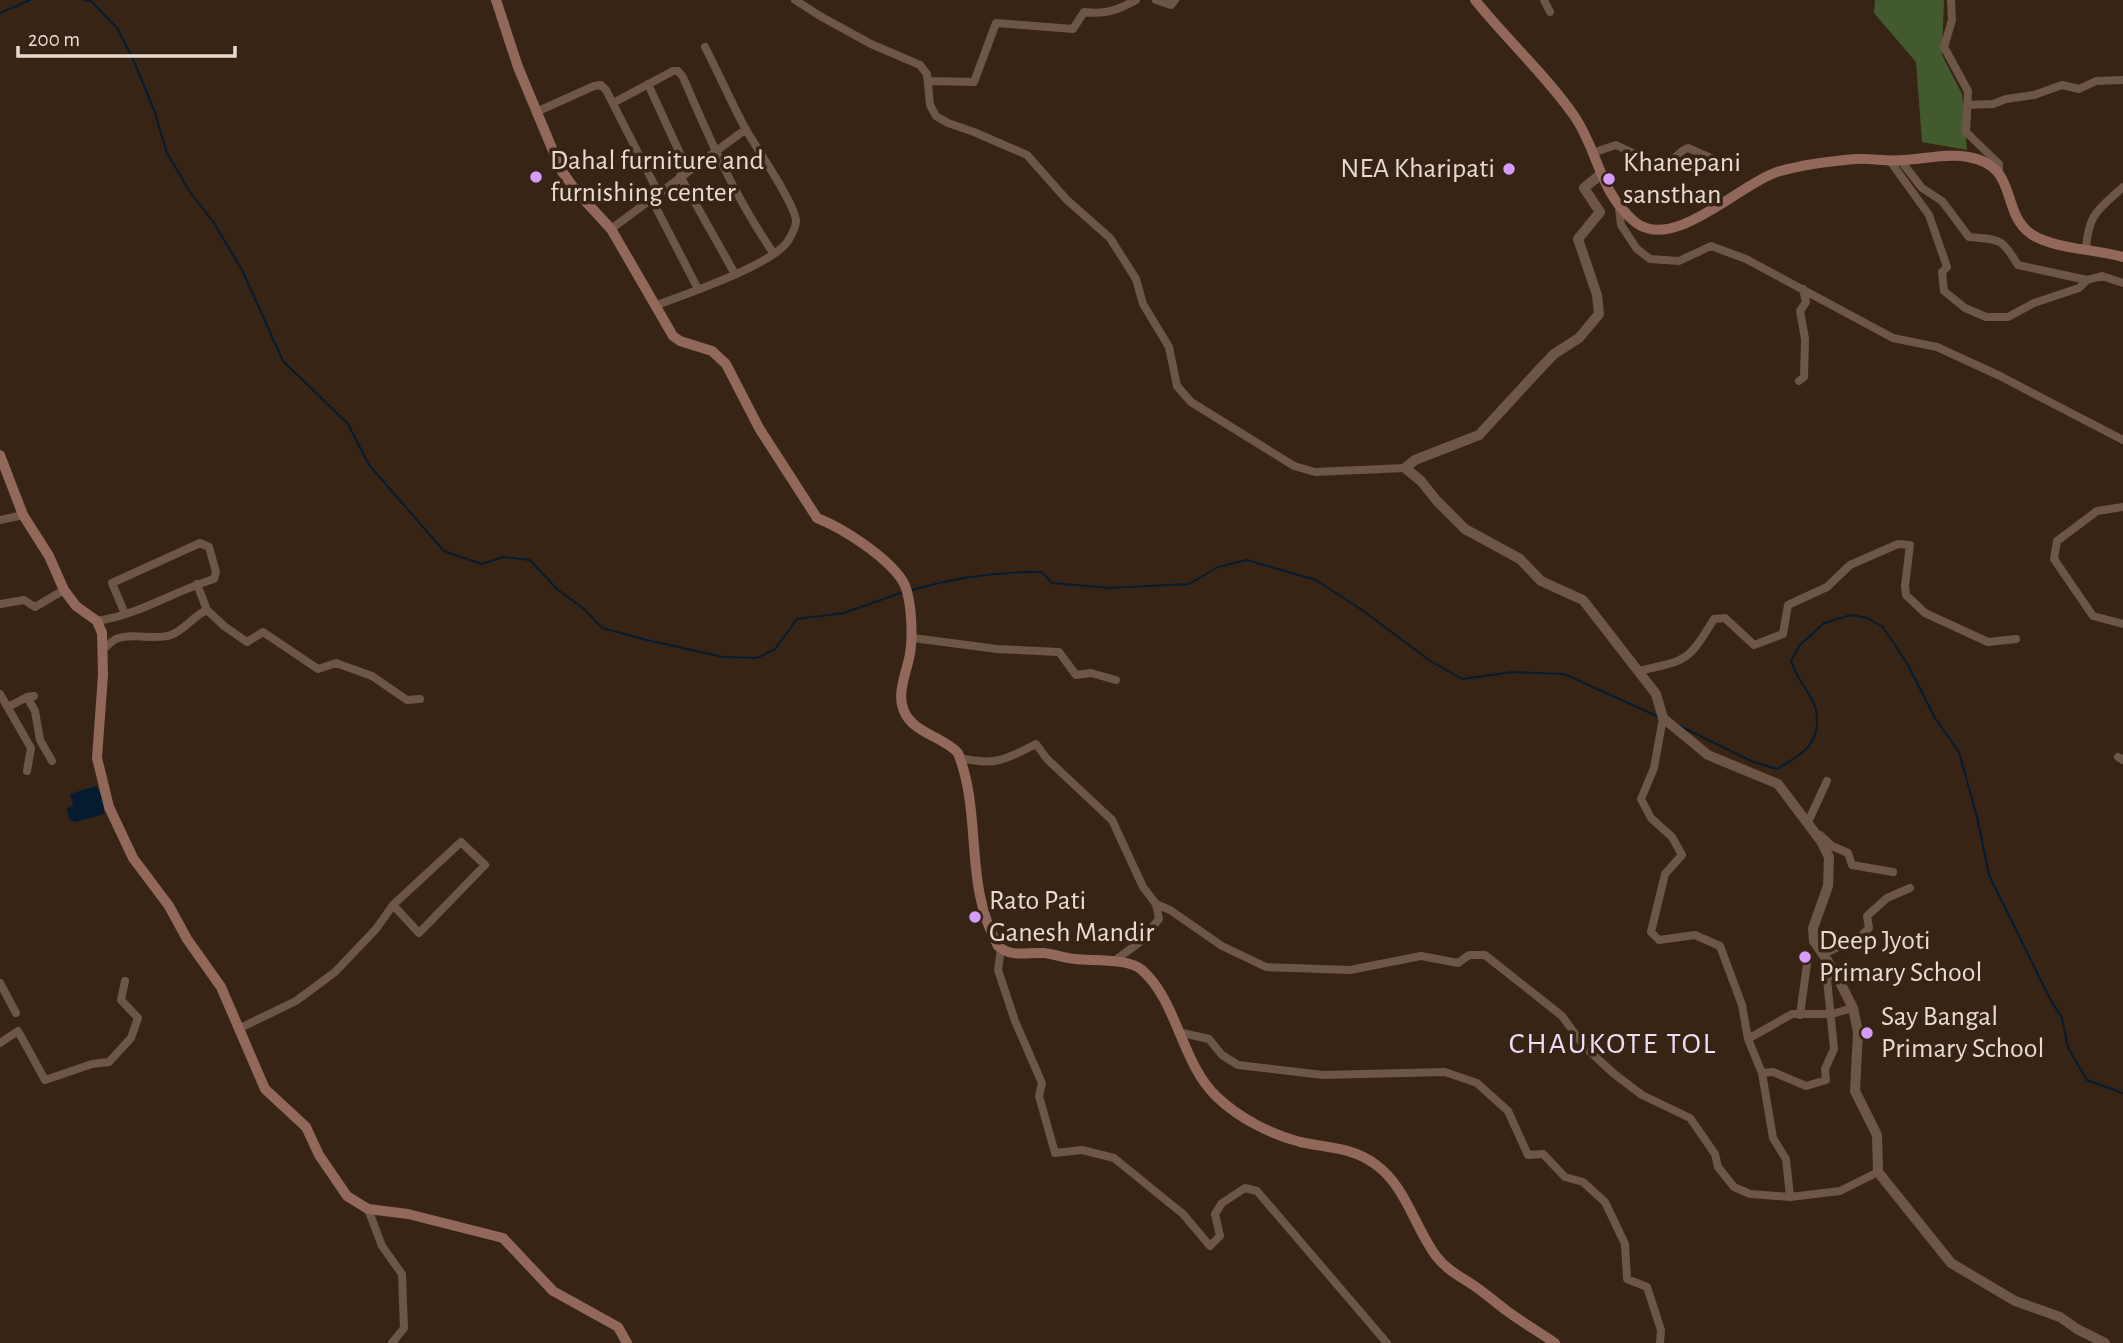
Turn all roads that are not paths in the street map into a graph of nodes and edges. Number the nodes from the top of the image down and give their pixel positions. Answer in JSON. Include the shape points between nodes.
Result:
{"nodes":[{"id":1,"x":496,"y":0,"type":"edge"},
{"id":2,"x":796,"y":0,"type":"edge"},
{"id":3,"x":1136,"y":0,"type":"edge"},
{"id":4,"x":1156,"y":0,"type":"edge"},
{"id":5,"x":1175,"y":0,"type":"edge"},
{"id":6,"x":1475,"y":0,"type":"edge"},
{"id":7,"x":1544,"y":0,"type":"edge"},
{"id":8,"x":1951,"y":0,"type":"edge"},
{"id":9,"x":1550,"y":12,"type":"dead end"},
{"id":10,"x":705,"y":47,"type":"dead end"},
{"id":11,"x":2123,"y":80,"type":"edge"},
{"id":12,"x":928,"y":81,"type":"junction"},
{"id":13,"x":648,"y":84,"type":"junction"},
{"id":14,"x":613,"y":103,"type":"junction"},
{"id":15,"x":1967,"y":105,"type":"junction"},
{"id":16,"x":536,"y":112,"type":"junction"},
{"id":17,"x":746,"y":129,"type":"junction"},
{"id":18,"x":715,"y":151,"type":"junction"},
{"id":19,"x":1592,"y":153,"type":"junction"},
{"id":20,"x":1727,"y":159,"type":"dead end"},
{"id":21,"x":1896,"y":161,"type":"junction"},
{"id":22,"x":1999,"y":170,"type":"junction"},
{"id":23,"x":684,"y":173,"type":"junction"},
{"id":24,"x":1600,"y":175,"type":"junction"},
{"id":25,"x":2123,"y":187,"type":"edge"},
{"id":26,"x":659,"y":192,"type":"junction"},
{"id":27,"x":651,"y":198,"type":"junction"},
{"id":28,"x":1619,"y":208,"type":"junction"},
{"id":29,"x":611,"y":229,"type":"junction"},
{"id":30,"x":2086,"y":248,"type":"junction"},
{"id":31,"x":774,"y":254,"type":"junction"},
{"id":32,"x":2123,"y":257,"type":"edge"},
{"id":33,"x":735,"y":274,"type":"junction"},
{"id":34,"x":2087,"y":279,"type":"junction"},
{"id":35,"x":2123,"y":283,"type":"edge"},
{"id":36,"x":698,"y":289,"type":"junction"},
{"id":37,"x":1803,"y":289,"type":"junction"},
{"id":38,"x":655,"y":306,"type":"junction"},
{"id":39,"x":1799,"y":381,"type":"dead end"},
{"id":40,"x":2123,"y":440,"type":"edge"},
{"id":41,"x":0,"y":455,"type":"edge"},
{"id":42,"x":1405,"y":468,"type":"junction"},
{"id":43,"x":2123,"y":507,"type":"edge"},
{"id":44,"x":23,"y":515,"type":"junction"},
{"id":45,"x":0,"y":520,"type":"edge"},
{"id":46,"x":197,"y":584,"type":"junction"},
{"id":47,"x":64,"y":590,"type":"junction"},
{"id":48,"x":0,"y":604,"type":"edge"},
{"id":49,"x":207,"y":610,"type":"junction"},
{"id":50,"x":125,"y":614,"type":"junction"},
{"id":51,"x":97,"y":621,"type":"junction"},
{"id":52,"x":2123,"y":624,"type":"edge"},
{"id":53,"x":913,"y":638,"type":"junction"},
{"id":54,"x":2016,"y":639,"type":"dead end"},
{"id":55,"x":103,"y":649,"type":"junction"},
{"id":56,"x":1638,"y":671,"type":"junction"},
{"id":57,"x":1116,"y":680,"type":"dead end"},
{"id":58,"x":0,"y":694,"type":"edge"},
{"id":59,"x":421,"y":699,"type":"dead end"},
{"id":60,"x":8,"y":707,"type":"junction"},
{"id":61,"x":1663,"y":719,"type":"junction"},
{"id":62,"x":960,"y":758,"type":"junction"},
{"id":63,"x":52,"y":761,"type":"dead end"},
{"id":64,"x":27,"y":771,"type":"dead end"},
{"id":65,"x":1827,"y":781,"type":"dead end"},
{"id":66,"x":1807,"y":824,"type":"junction"},
{"id":67,"x":1894,"y":872,"type":"dead end"},
{"id":68,"x":1910,"y":888,"type":"dead end"},
{"id":69,"x":1156,"y":904,"type":"junction"},
{"id":70,"x":393,"y":905,"type":"junction"},
{"id":71,"x":1001,"y":948,"type":"junction"},
{"id":72,"x":1824,"y":954,"type":"junction"},
{"id":73,"x":1114,"y":962,"type":"junction"},
{"id":74,"x":1807,"y":964,"type":"dead end"},
{"id":75,"x":1835,"y":972,"type":"junction"},
{"id":76,"x":125,"y":981,"type":"dead end"},
{"id":77,"x":0,"y":983,"type":"edge"},
{"id":78,"x":1853,"y":1009,"type":"junction"},
{"id":79,"x":16,"y":1013,"type":"dead end"},
{"id":80,"x":1832,"y":1014,"type":"junction"},
{"id":81,"x":1800,"y":1015,"type":"junction"},
{"id":82,"x":238,"y":1029,"type":"junction"},
{"id":83,"x":1178,"y":1032,"type":"junction"},
{"id":84,"x":1748,"y":1040,"type":"junction"},
{"id":85,"x":0,"y":1043,"type":"edge"},
{"id":86,"x":1762,"y":1073,"type":"junction"},
{"id":87,"x":1878,"y":1172,"type":"junction"},
{"id":88,"x":1790,"y":1197,"type":"junction"},
{"id":89,"x":368,"y":1209,"type":"junction"},
{"id":90,"x":392,"y":1343,"type":"edge"},
{"id":91,"x":627,"y":1343,"type":"edge"},
{"id":92,"x":1387,"y":1343,"type":"edge"},
{"id":93,"x":1555,"y":1343,"type":"edge"},
{"id":94,"x":1660,"y":1343,"type":"edge"},
{"id":95,"x":2105,"y":1343,"type":"edge"}],
"edges":[{"from":1,"to":16,"type":"main road"},
{"from":2,"to":12,"type":"street","via":[[871,44],[920,65]]},
{"from":3,"to":12,"type":"street","via":[[1117,11],[1084,12],[1073,29],[996,23],[974,82]]},
{"from":4,"to":5,"type":"street","via":[[1171,5]]},
{"from":6,"to":19,"type":"main road","via":[[1562,100]]},
{"from":7,"to":9,"type":"street"},
{"from":8,"to":15,"type":"street","via":[[1952,20],[1944,47],[1968,91]]},
{"from":10,"to":17,"type":"street"},
{"from":11,"to":15,"type":"street","via":[[2096,81],[2079,89],[2062,85],[1993,104]]},
{"from":12,"to":42,"type":"street","via":[[936,116],[1027,155],[1110,239],[1136,279],[1143,304],[1169,348],[1177,386],[1191,402],[1294,466],[1315,472]]},
{"from":13,"to":14,"type":"street"},
{"from":13,"to":18,"type":"street","via":[[678,71]]},
{"from":13,"to":23,"type":"street"},
{"from":14,"to":16,"type":"street","via":[[601,85]]},
{"from":14,"to":26,"type":"street"},
{"from":15,"to":22,"type":"street","via":[[1966,132]]},
{"from":16,"to":29,"type":"main road","via":[[561,170]]},
{"from":17,"to":18,"type":"street"},
{"from":17,"to":31,"type":"street","via":[[796,219],[787,242]]},
{"from":18,"to":23,"type":"street"},
{"from":18,"to":31,"type":"street"},
{"from":19,"to":20,"type":"street","via":[[1616,145],[1661,166],[1688,148],[1720,162]]},
{"from":19,"to":24,"type":"main road"},
{"from":21,"to":22,"type":"main road","via":[[1966,156]]},
{"from":21,"to":28,"type":"main road","via":[[1857,159],[1776,172],[1715,209],[1668,228],[1651,230]]},
{"from":21,"to":34,"type":"street","via":[[1942,201],[1969,237],[1998,240],[2018,265]]},
{"from":21,"to":34,"type":"street","via":[[1929,215],[1947,267],[1942,272],[1944,291],[1965,308],[1986,317],[2008,317],[2079,288]]},
{"from":22,"to":30,"type":"main road","via":[[2022,226],[2061,246]]},
{"from":23,"to":26,"type":"street"},
{"from":23,"to":33,"type":"street"},
{"from":24,"to":28,"type":"main road"},
{"from":24,"to":42,"type":"street","via":[[1584,188],[1600,212],[1578,239],[1599,314],[1479,435]]},
{"from":25,"to":30,"type":"street","via":[[2095,212]]},
{"from":26,"to":27,"type":"street"},
{"from":27,"to":29,"type":"street"},
{"from":27,"to":36,"type":"street"},
{"from":28,"to":37,"type":"street","via":[[1621,225],[1650,259],[1679,261],[1711,246]]},
{"from":29,"to":38,"type":"main road"},
{"from":30,"to":32,"type":"main road"},
{"from":31,"to":33,"type":"street"},
{"from":33,"to":36,"type":"street"},
{"from":34,"to":35,"type":"street","via":[[2102,276]]},
{"from":36,"to":38,"type":"street"},
{"from":37,"to":39,"type":"street","via":[[1804,377]]},
{"from":37,"to":40,"type":"street","via":[[1893,338],[1937,347]]},
{"from":38,"to":53,"type":"main road","via":[[676,339],[712,351],[726,364],[759,428],[817,518],[861,541],[903,582]]},
{"from":41,"to":44,"type":"main road"},
{"from":42,"to":56,"type":"street","via":[[1465,528],[1520,559],[1541,581],[1583,600]]},
{"from":43,"to":52,"type":"street","via":[[2097,511],[2057,541],[2054,559],[2093,616]]},
{"from":44,"to":45,"type":"street"},
{"from":44,"to":47,"type":"main road"},
{"from":46,"to":49,"type":"street"},
{"from":46,"to":50,"type":"street"},
{"from":46,"to":50,"type":"street","via":[[214,579],[215,572],[209,547],[200,543],[112,583]]},
{"from":47,"to":48,"type":"street","via":[[35,607],[24,600]]},
{"from":47,"to":51,"type":"main road"},
{"from":49,"to":55,"type":"street","via":[[173,635],[116,639]]},
{"from":49,"to":59,"type":"street","via":[[247,642],[263,632],[318,669],[336,663],[372,676],[407,700]]},
{"from":50,"to":51,"type":"street"},
{"from":51,"to":55,"type":"main road"},
{"from":53,"to":57,"type":"street","via":[[1059,652],[1076,675],[1091,673]]},
{"from":53,"to":62,"type":"main road","via":[[901,694],[903,710],[926,733],[956,750]]},
{"from":54,"to":56,"type":"street","via":[[1989,642],[1925,613],[1906,595],[1910,545],[1898,544],[1850,565],[1827,587],[1788,606],[1783,634],[1754,645],[1725,618],[1714,620],[1694,652],[1679,662]]},
{"from":55,"to":82,"type":"main road","via":[[97,758],[109,807],[133,858],[221,986]]},
{"from":56,"to":61,"type":"street","via":[[1656,694]]},
{"from":58,"to":60,"type":"street"},
{"from":60,"to":63,"type":"street","via":[[30,696],[40,740]]},
{"from":60,"to":64,"type":"street","via":[[31,748]]},
{"from":61,"to":66,"type":"street","via":[[1708,755],[1778,784]]},
{"from":61,"to":84,"type":"street","via":[[1654,768],[1641,799],[1682,855],[1665,874],[1651,932],[1659,940],[1695,935],[1720,946],[1742,1005]]},
{"from":62,"to":69,"type":"street","via":[[984,764],[1035,744],[1112,820],[1143,887]]},
{"from":62,"to":71,"type":"main road","via":[[973,817],[978,890]]},
{"from":65,"to":66,"type":"street"},
{"from":66,"to":67,"type":"street","via":[[1832,846],[1848,853],[1852,865]]},
{"from":66,"to":72,"type":"street","via":[[1829,858],[1828,886],[1813,928],[1814,941]]},
{"from":68,"to":72,"type":"street","via":[[1887,898],[1867,916],[1869,928],[1861,936]]},
{"from":69,"to":73,"type":"street","via":[[1159,919],[1140,942]]},
{"from":69,"to":88,"type":"street","via":[[1222,946],[1266,967],[1350,970],[1421,956],[1458,963],[1469,955],[1485,955],[1562,1016],[1584,1046],[1614,1073],[1642,1095],[1690,1118],[1734,1187],[1750,1194]]},
{"from":70,"to":70,"type":"street","via":[[461,842],[485,865],[419,933]]},
{"from":70,"to":82,"type":"street","via":[[335,972],[296,1001]]},
{"from":71,"to":73,"type":"main road","via":[[1013,954]]},
{"from":71,"to":92,"type":"street","via":[[998,970],[1042,1083],[1039,1096],[1055,1153],[1082,1150],[1114,1158],[1183,1214],[1210,1246],[1220,1236],[1215,1214],[1222,1203],[1245,1188],[1257,1191]]},
{"from":72,"to":75,"type":"street"},
{"from":73,"to":83,"type":"main road","via":[[1143,971],[1163,998]]},
{"from":74,"to":81,"type":"street"},
{"from":75,"to":78,"type":"street"},
{"from":75,"to":80,"type":"street","via":[[1827,979]]},
{"from":76,"to":85,"type":"street","via":[[121,1000],[138,1018],[131,1038],[108,1062],[45,1080],[18,1031]]},
{"from":77,"to":79,"type":"street"},
{"from":78,"to":80,"type":"street"},
{"from":78,"to":87,"type":"street","via":[[1858,1032],[1855,1091],[1877,1135]]},
{"from":80,"to":81,"type":"street"},
{"from":80,"to":86,"type":"street","via":[[1834,1049],[1825,1069],[1826,1080],[1806,1086],[1773,1072]]},
{"from":81,"to":84,"type":"street","via":[[1792,1014]]},
{"from":82,"to":89,"type":"main road","via":[[265,1090],[306,1127],[347,1196]]},
{"from":83,"to":93,"type":"main road","via":[[1203,1082],[1228,1108],[1279,1135],[1346,1149],[1374,1163],[1388,1174],[1436,1256],[1451,1271]]},
{"from":83,"to":94,"type":"street","via":[[1209,1040],[1238,1065],[1323,1075],[1445,1072],[1477,1083],[1508,1111],[1528,1154],[1543,1154],[1565,1177],[1583,1182],[1605,1202],[1625,1244],[1627,1279],[1647,1287],[1661,1330]]},
{"from":84,"to":86,"type":"street"},
{"from":86,"to":88,"type":"street","via":[[1773,1138],[1786,1159]]},
{"from":87,"to":88,"type":"street","via":[[1840,1191]]},
{"from":87,"to":95,"type":"street","via":[[1951,1263],[2015,1301],[2060,1317]]},
{"from":89,"to":90,"type":"street","via":[[382,1246],[402,1274],[404,1328]]},
{"from":89,"to":91,"type":"main road","via":[[408,1214],[503,1238],[553,1291],[618,1327]]}]}
